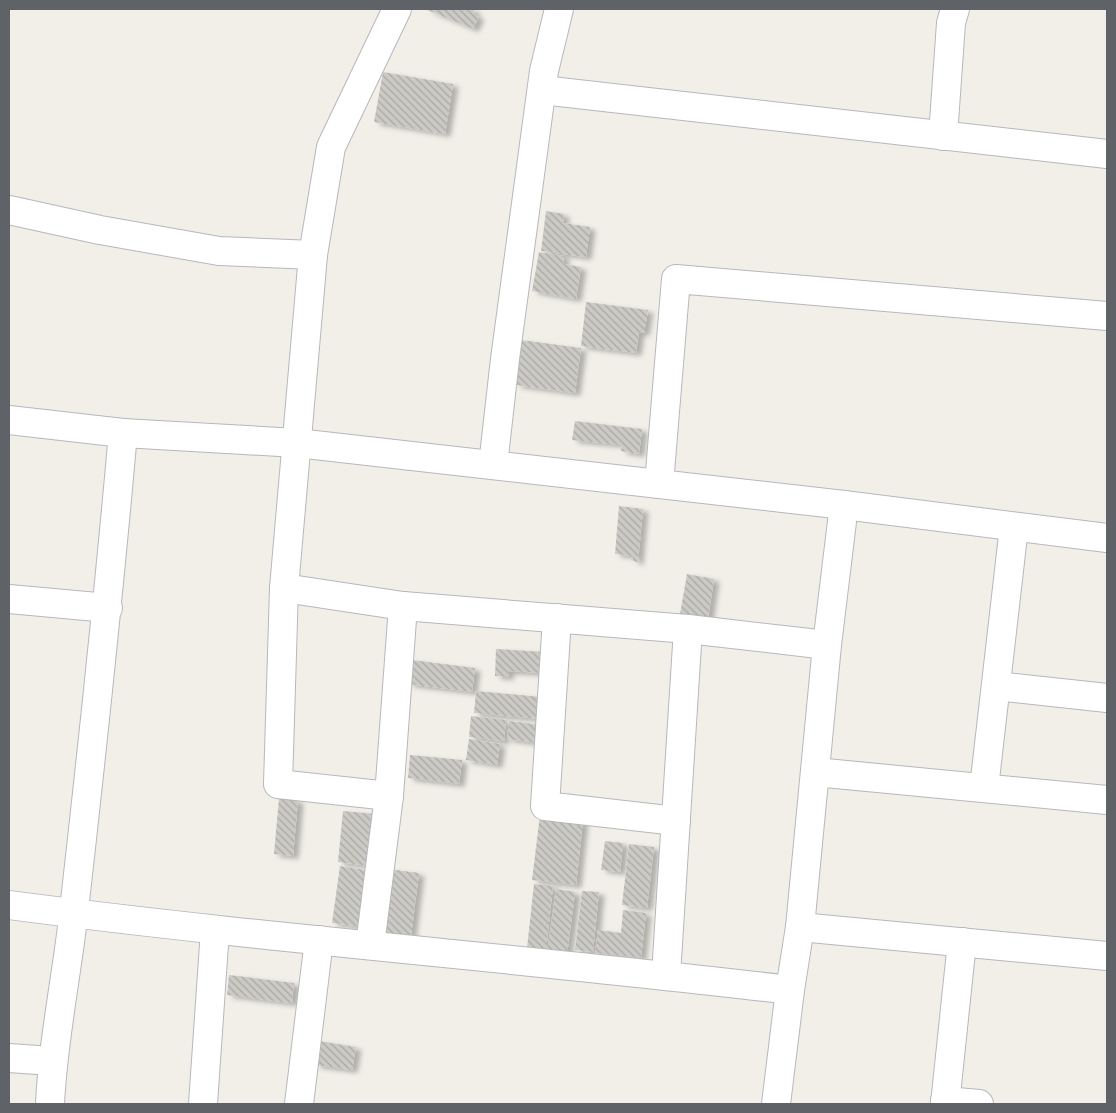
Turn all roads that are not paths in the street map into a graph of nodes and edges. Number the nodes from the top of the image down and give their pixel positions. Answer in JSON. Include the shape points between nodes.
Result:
{"nodes":[{"id":1,"x":397,"y":9,"type":"edge"},
{"id":2,"x":559,"y":9,"type":"edge"},
{"id":3,"x":955,"y":9,"type":"edge"},
{"id":4,"x":542,"y":90,"type":"junction"},
{"id":5,"x":944,"y":136,"type":"junction"},
{"id":6,"x":1107,"y":154,"type":"edge"},
{"id":7,"x":9,"y":210,"type":"edge"},
{"id":8,"x":313,"y":254,"type":"junction"},
{"id":9,"x":1107,"y":316,"type":"edge"},
{"id":10,"x":9,"y":420,"type":"edge"},
{"id":11,"x":123,"y":433,"type":"junction"},
{"id":12,"x":297,"y":443,"type":"junction"},
{"id":13,"x":493,"y":465,"type":"junction"},
{"id":14,"x":659,"y":484,"type":"junction"},
{"id":15,"x":844,"y":505,"type":"junction"},
{"id":16,"x":1014,"y":527,"type":"junction"},
{"id":17,"x":1107,"y":538,"type":"edge"},
{"id":18,"x":284,"y":588,"type":"junction"},
{"id":19,"x":9,"y":599,"type":"edge"},
{"id":20,"x":404,"y":606,"type":"junction"},
{"id":21,"x":108,"y":608,"type":"junction"},
{"id":22,"x":557,"y":618,"type":"junction"},
{"id":23,"x":688,"y":629,"type":"junction"},
{"id":24,"x":827,"y":645,"type":"junction"},
{"id":25,"x":996,"y":686,"type":"junction"},
{"id":26,"x":1107,"y":698,"type":"edge"},
{"id":27,"x":815,"y":772,"type":"junction"},
{"id":28,"x":984,"y":788,"type":"junction"},
{"id":29,"x":389,"y":796,"type":"junction"},
{"id":30,"x":1107,"y":800,"type":"edge"},
{"id":31,"x":676,"y":821,"type":"junction"},
{"id":32,"x":9,"y":905,"type":"edge"},
{"id":33,"x":74,"y":913,"type":"junction"},
{"id":34,"x":800,"y":927,"type":"junction"},
{"id":35,"x":215,"y":930,"type":"junction"},
{"id":36,"x":319,"y":940,"type":"junction"},
{"id":37,"x":962,"y":942,"type":"junction"},
{"id":38,"x":370,"y":945,"type":"junction"},
{"id":39,"x":1107,"y":956,"type":"edge"},
{"id":40,"x":666,"y":976,"type":"junction"},
{"id":41,"x":790,"y":990,"type":"junction"},
{"id":42,"x":9,"y":1058,"type":"edge"},
{"id":43,"x":52,"y":1061,"type":"junction"},
{"id":44,"x":945,"y":1103,"type":"edge"},
{"id":45,"x":50,"y":1104,"type":"edge"},
{"id":46,"x":203,"y":1104,"type":"edge"},
{"id":47,"x":299,"y":1104,"type":"edge"},
{"id":48,"x":776,"y":1104,"type":"edge"},
{"id":49,"x":979,"y":1104,"type":"edge"}],
"edges":[{"from":1,"to":8,"type":"street","via":[[331,147]]},
{"from":2,"to":4,"type":"street"},
{"from":3,"to":5,"type":"street","via":[[951,23]]},
{"from":4,"to":5,"type":"street"},
{"from":4,"to":13,"type":"street"},
{"from":5,"to":6,"type":"street"},
{"from":7,"to":8,"type":"street","via":[[218,251]]},
{"from":8,"to":12,"type":"street"},
{"from":9,"to":14,"type":"street","via":[[676,280]]},
{"from":10,"to":11,"type":"street"},
{"from":11,"to":12,"type":"street"},
{"from":11,"to":21,"type":"street"},
{"from":12,"to":13,"type":"street"},
{"from":12,"to":18,"type":"street"},
{"from":13,"to":14,"type":"street"},
{"from":14,"to":15,"type":"street"},
{"from":15,"to":16,"type":"street"},
{"from":15,"to":24,"type":"street"},
{"from":16,"to":17,"type":"street"},
{"from":16,"to":25,"type":"street"},
{"from":18,"to":20,"type":"street"},
{"from":18,"to":29,"type":"street","via":[[278,784]]},
{"from":19,"to":21,"type":"street"},
{"from":20,"to":22,"type":"street"},
{"from":20,"to":29,"type":"street"},
{"from":21,"to":33,"type":"street"},
{"from":22,"to":23,"type":"street"},
{"from":22,"to":31,"type":"street","via":[[545,806]]},
{"from":23,"to":24,"type":"street"},
{"from":23,"to":31,"type":"street"},
{"from":24,"to":27,"type":"street"},
{"from":25,"to":26,"type":"street"},
{"from":25,"to":28,"type":"street"},
{"from":27,"to":28,"type":"street"},
{"from":27,"to":34,"type":"street"},
{"from":28,"to":30,"type":"street"},
{"from":29,"to":38,"type":"street"},
{"from":31,"to":40,"type":"street"},
{"from":32,"to":33,"type":"street"},
{"from":33,"to":35,"type":"street"},
{"from":33,"to":43,"type":"street"},
{"from":34,"to":37,"type":"street"},
{"from":34,"to":41,"type":"street"},
{"from":35,"to":36,"type":"street"},
{"from":35,"to":46,"type":"street"},
{"from":36,"to":38,"type":"street"},
{"from":36,"to":47,"type":"street"},
{"from":37,"to":39,"type":"street"},
{"from":37,"to":44,"type":"street"},
{"from":38,"to":40,"type":"street"},
{"from":40,"to":41,"type":"street"},
{"from":41,"to":48,"type":"street"},
{"from":42,"to":43,"type":"street"},
{"from":43,"to":45,"type":"street"},
{"from":44,"to":49,"type":"street"}]}
